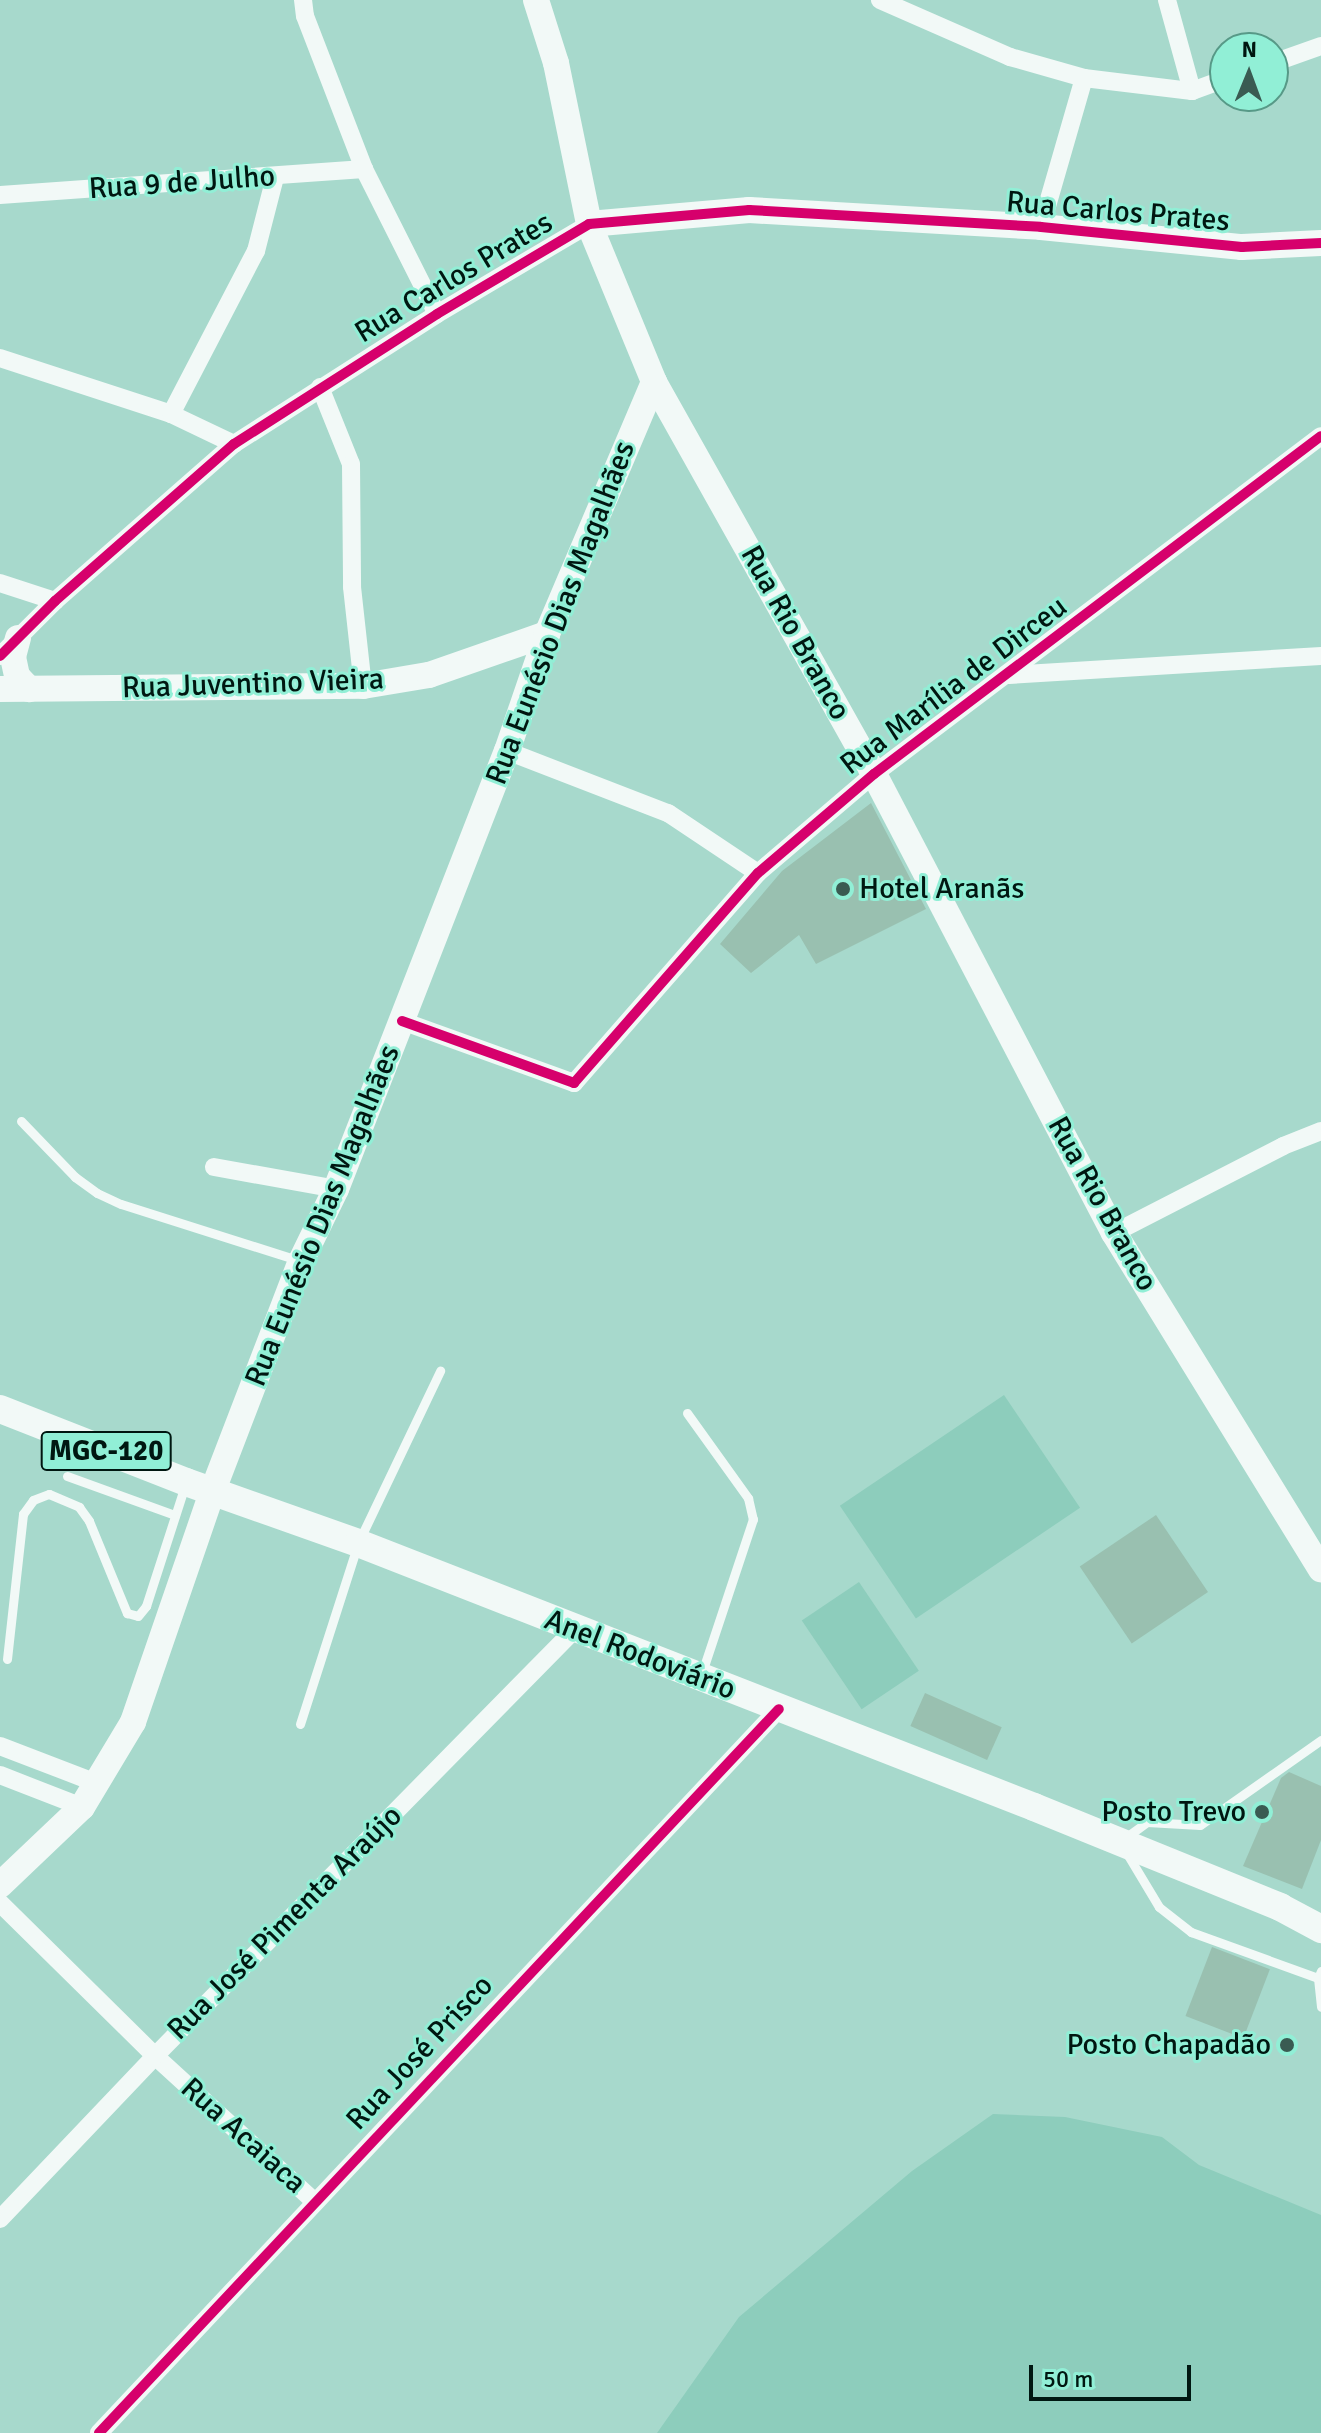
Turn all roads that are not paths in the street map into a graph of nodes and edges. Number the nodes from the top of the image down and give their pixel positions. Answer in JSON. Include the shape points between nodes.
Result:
{"nodes":[{"id":1,"x":303,"y":0,"type":"edge"},
{"id":2,"x":536,"y":0,"type":"edge"},
{"id":3,"x":880,"y":0,"type":"edge"},
{"id":4,"x":1167,"y":0,"type":"edge"},
{"id":5,"x":1321,"y":46,"type":"edge"},
{"id":6,"x":1289,"y":57,"type":"edge"},
{"id":7,"x":1084,"y":78,"type":"junction"},
{"id":8,"x":1209,"y":85,"type":"edge"},
{"id":9,"x":1192,"y":91,"type":"junction"},
{"id":10,"x":364,"y":169,"type":"junction"},
{"id":11,"x":275,"y":177,"type":"junction"},
{"id":12,"x":0,"y":195,"type":"edge"},
{"id":13,"x":589,"y":224,"type":"junction"},
{"id":14,"x":1041,"y":227,"type":"junction"},
{"id":15,"x":1321,"y":243,"type":"edge"},
{"id":16,"x":437,"y":314,"type":"junction"},
{"id":17,"x":0,"y":358,"type":"edge"},
{"id":18,"x":654,"y":382,"type":"junction"},
{"id":19,"x":320,"y":387,"type":"junction"},
{"id":20,"x":171,"y":414,"type":"junction"},
{"id":21,"x":1321,"y":436,"type":"edge"},
{"id":22,"x":234,"y":444,"type":"junction"},
{"id":23,"x":0,"y":583,"type":"edge"},
{"id":24,"x":55,"y":601,"type":"junction"},
{"id":25,"x":547,"y":634,"type":"junction"},
{"id":26,"x":9,"y":647,"type":"edge"},
{"id":27,"x":1321,"y":656,"type":"edge"},
{"id":28,"x":1009,"y":675,"type":"junction"},
{"id":29,"x":363,"y":686,"type":"junction"},
{"id":30,"x":0,"y":689,"type":"edge"},
{"id":31,"x":29,"y":689,"type":"junction"},
{"id":32,"x":507,"y":751,"type":"junction"},
{"id":33,"x":874,"y":774,"type":"junction"},
{"id":34,"x":758,"y":873,"type":"junction"},
{"id":35,"x":402,"y":1021,"type":"junction"},
{"id":36,"x":21,"y":1121,"type":"dead end"},
{"id":37,"x":1321,"y":1131,"type":"edge"},
{"id":38,"x":214,"y":1167,"type":"dead end"},
{"id":39,"x":336,"y":1189,"type":"junction"},
{"id":40,"x":1114,"y":1233,"type":"junction"},
{"id":41,"x":301,"y":1261,"type":"junction"},
{"id":42,"x":440,"y":1371,"type":"dead end"},
{"id":43,"x":0,"y":1409,"type":"edge"},
{"id":44,"x":687,"y":1413,"type":"dead end"},
{"id":45,"x":67,"y":1476,"type":"dead end"},
{"id":46,"x":186,"y":1482,"type":"junction"},
{"id":47,"x":213,"y":1490,"type":"junction"},
{"id":48,"x":175,"y":1515,"type":"junction"},
{"id":49,"x":358,"y":1543,"type":"junction"},
{"id":50,"x":1321,"y":1569,"type":"edge"},
{"id":51,"x":574,"y":1630,"type":"junction"},
{"id":52,"x":7,"y":1659,"type":"dead end"},
{"id":53,"x":699,"y":1678,"type":"junction"},
{"id":54,"x":779,"y":1709,"type":"junction"},
{"id":55,"x":300,"y":1724,"type":"dead end"},
{"id":56,"x":1321,"y":1740,"type":"edge"},
{"id":57,"x":0,"y":1746,"type":"edge"},
{"id":58,"x":0,"y":1775,"type":"edge"},
{"id":59,"x":99,"y":1784,"type":"junction"},
{"id":60,"x":82,"y":1807,"type":"junction"},
{"id":61,"x":1120,"y":1842,"type":"junction"},
{"id":62,"x":0,"y":1885,"type":"edge"},
{"id":63,"x":0,"y":1903,"type":"edge"},
{"id":64,"x":1321,"y":1929,"type":"edge"},
{"id":65,"x":1320,"y":1974,"type":"edge"},
{"id":66,"x":1321,"y":2007,"type":"edge"},
{"id":67,"x":155,"y":2056,"type":"junction"},
{"id":68,"x":314,"y":2201,"type":"junction"},
{"id":69,"x":0,"y":2219,"type":"edge"},
{"id":70,"x":99,"y":2433,"type":"edge"}],
"edges":[{"from":1,"to":10,"type":"street"},
{"from":2,"to":13,"type":"main road","name":"Rua Rio Branco","via":[[556,63]]},
{"from":3,"to":7,"type":"street","via":[[1010,57]]},
{"from":4,"to":9,"type":"street"},
{"from":5,"to":6,"type":"street"},
{"from":7,"to":9,"type":"street"},
{"from":7,"to":14,"type":"street"},
{"from":8,"to":9,"type":"street"},
{"from":10,"to":11,"type":"street","name":"Rua 9 de Julho"},
{"from":10,"to":16,"type":"street"},
{"from":11,"to":12,"type":"street","name":"Rua 9 de Julho"},
{"from":11,"to":20,"type":"street","via":[[256,251]]},
{"from":13,"to":14,"type":"main road","name":"Rua Carlos Prates","via":[[749,210]]},
{"from":13,"to":16,"type":"street","name":"Rua Carlos Prates"},
{"from":13,"to":18,"type":"main road","name":"Rua Rio Branco"},
{"from":14,"to":15,"type":"main road","name":"Rua Carlos Prates","via":[[1242,247]]},
{"from":16,"to":19,"type":"street","name":"Rua Carlos Prates"},
{"from":17,"to":20,"type":"street"},
{"from":18,"to":25,"type":"main road","name":"Rua Eunésio Dias Magalhães"},
{"from":18,"to":33,"type":"main road","name":"Rua Rio Branco"},
{"from":19,"to":22,"type":"street","name":"Rua Carlos Prates"},
{"from":19,"to":29,"type":"street","via":[[351,464],[352,587]]},
{"from":20,"to":22,"type":"street"},
{"from":21,"to":28,"type":"street","name":"Rua Marília de Dirceu"},
{"from":22,"to":24,"type":"street","name":"Rua Carlos Prates"},
{"from":23,"to":24,"type":"street"},
{"from":24,"to":26,"type":"street","name":"Rua Carlos Prates"},
{"from":25,"to":29,"type":"main road","name":"Rua Juventino Vieira","via":[[429,675]]},
{"from":25,"to":32,"type":"main road","name":"Rua Eunésio Dias Magalhães"},
{"from":26,"to":31,"type":"main road","via":[[17,676]]},
{"from":27,"to":28,"type":"street"},
{"from":28,"to":33,"type":"street","name":"Rua Marília de Dirceu"},
{"from":29,"to":31,"type":"main road","name":"Rua Juventino Vieira"},
{"from":30,"to":31,"type":"main road","name":"Rua Juventino Vieira"},
{"from":32,"to":34,"type":"street","via":[[668,813]]},
{"from":32,"to":35,"type":"main road","name":"Rua Eunésio Dias Magalhães"},
{"from":33,"to":34,"type":"street","name":"Rua Marília de Dirceu"},
{"from":33,"to":40,"type":"main road","name":"Rua Rio Branco"},
{"from":34,"to":35,"type":"street","name":"Rua Marília de Dirceu","via":[[574,1083]]},
{"from":35,"to":39,"type":"main road","name":"Rua Eunésio Dias Magalhães"},
{"from":36,"to":41,"type":"lane","via":[[97,1193]]},
{"from":37,"to":40,"type":"street"},
{"from":38,"to":39,"type":"street"},
{"from":39,"to":41,"type":"main road","name":"Rua Eunésio Dias Magalhães"},
{"from":40,"to":50,"type":"main road","name":"Rua Rio Branco"},
{"from":41,"to":47,"type":"main road","name":"Rua Eunésio Dias Magalhães"},
{"from":42,"to":49,"type":"lane"},
{"from":43,"to":46,"type":"main road","name":"Anel Rodoviário","number":"MGC-120"},
{"from":44,"to":53,"type":"lane","via":[[748,1498],[753,1519]]},
{"from":45,"to":48,"type":"lane"},
{"from":46,"to":47,"type":"main road","name":"Anel Rodoviário","number":"MGC-120"},
{"from":46,"to":48,"type":"lane"},
{"from":47,"to":49,"type":"main road","name":"Anel Rodoviário","number":"MGC-120"},
{"from":47,"to":59,"type":"main road","name":"Rua Eunésio Dias Magalhães","via":[[133,1722]]},
{"from":48,"to":52,"type":"lane","via":[[146,1606],[133,1616],[127,1613],[79,1507],[49,1494],[33,1500],[23,1514]]},
{"from":49,"to":51,"type":"main road","name":"Anel Rodoviário","number":"MGC-120"},
{"from":49,"to":55,"type":"lane"},
{"from":51,"to":53,"type":"main road","name":"Anel Rodoviário","number":"MGC-120"},
{"from":51,"to":67,"type":"street","name":"Rua José Pimenta Araújo"},
{"from":53,"to":54,"type":"main road","name":"Anel Rodoviário","number":"MGC-120"},
{"from":54,"to":61,"type":"main road","name":"Anel Rodoviário","number":"MGC-120"},
{"from":54,"to":68,"type":"street","name":"Rua José Prisco"},
{"from":56,"to":61,"type":"lane","via":[[1200,1825],[1147,1822]]},
{"from":57,"to":59,"type":"street"},
{"from":58,"to":60,"type":"street"},
{"from":59,"to":60,"type":"main road","name":"Rua Eunésio Dias Magalhães"},
{"from":60,"to":62,"type":"main road","name":"Rua Eunésio Dias Magalhães"},
{"from":61,"to":64,"type":"main road","name":"Anel Rodoviário","number":"MGC-120"},
{"from":61,"to":65,"type":"lane","via":[[1159,1907],[1191,1932]]},
{"from":63,"to":67,"type":"street","name":"Rua Acaiaca"},
{"from":65,"to":66,"type":"lane"},
{"from":67,"to":68,"type":"street","name":"Rua Acaiaca"},
{"from":67,"to":69,"type":"street","name":"Rua José Pimenta Araújo"},
{"from":68,"to":70,"type":"street","name":"Rua José Prisco"}]}
